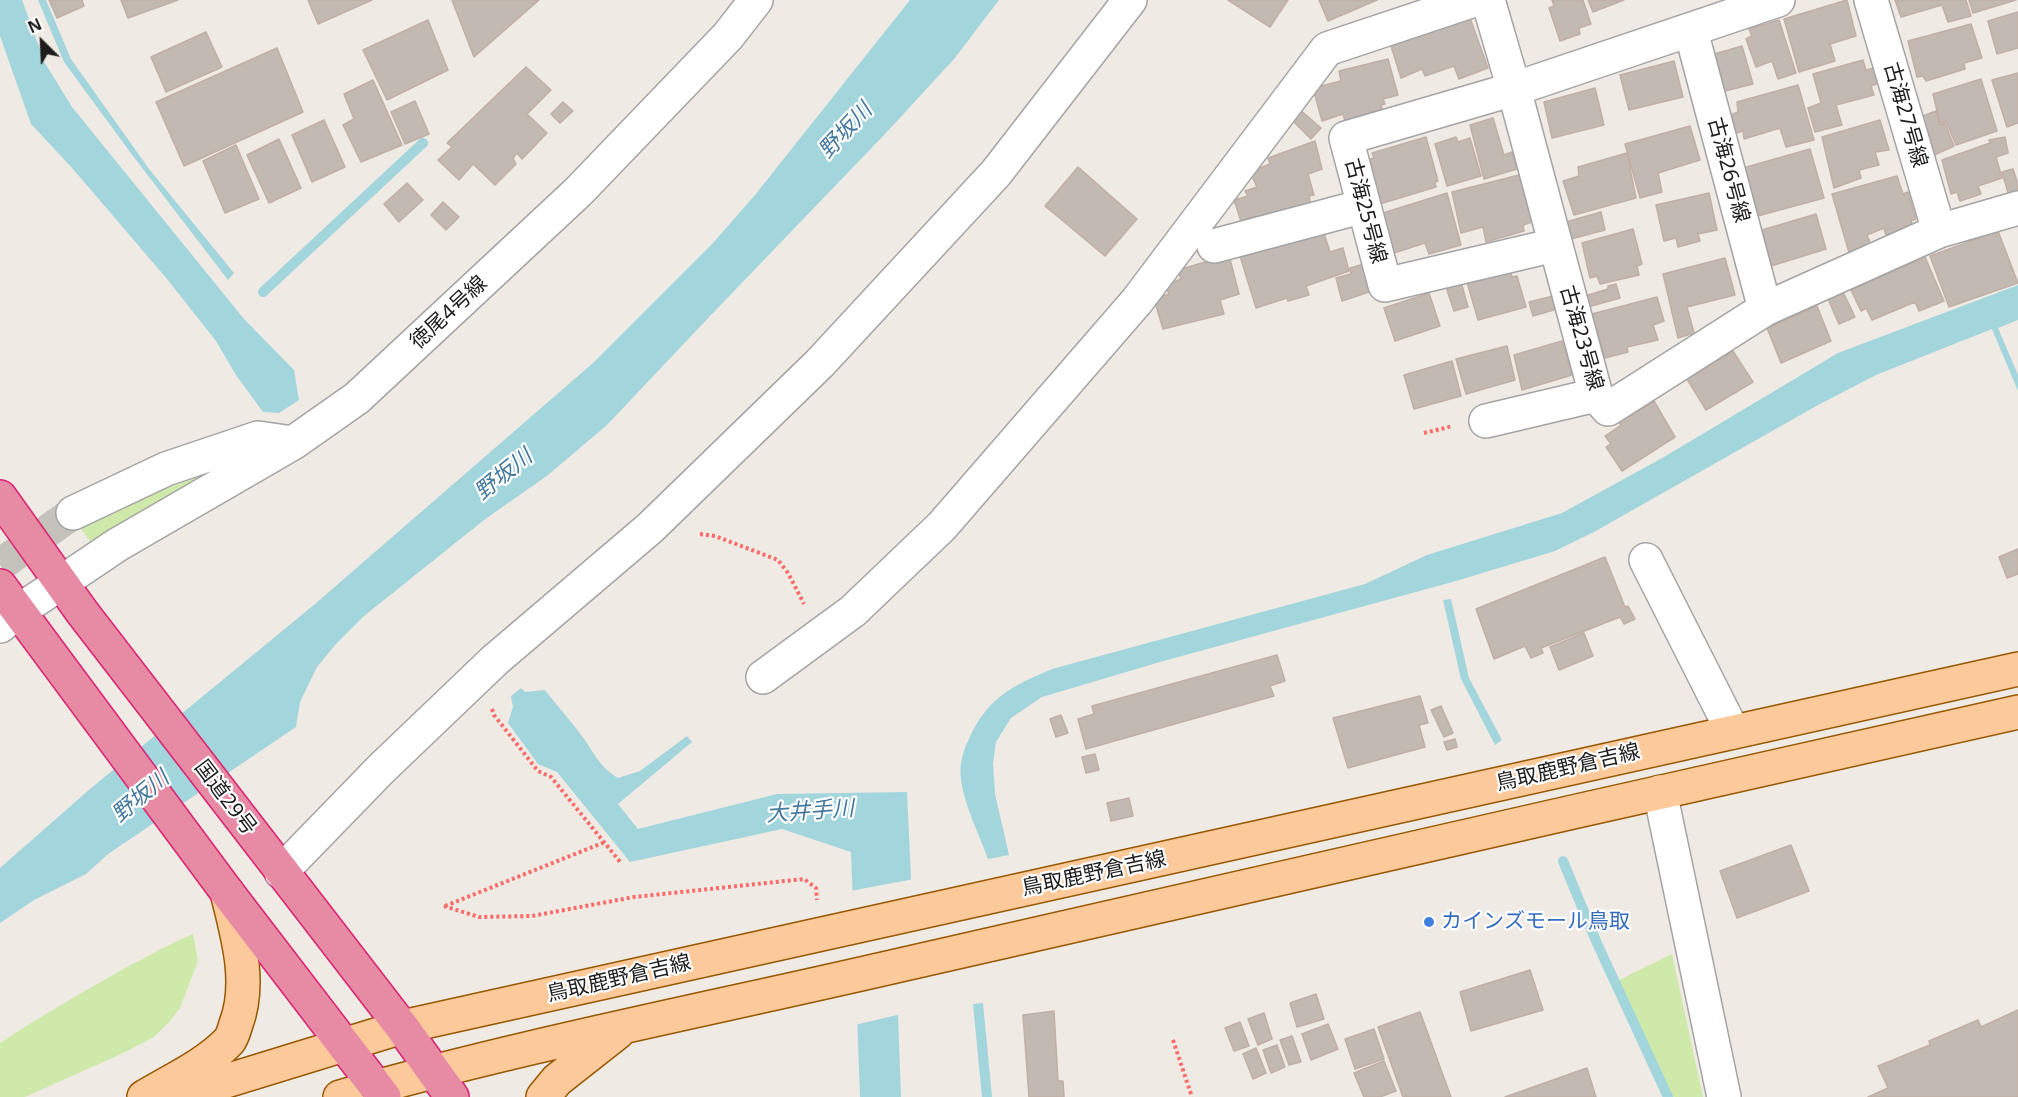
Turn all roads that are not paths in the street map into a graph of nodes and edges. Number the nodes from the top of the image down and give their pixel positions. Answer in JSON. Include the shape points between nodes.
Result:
{"nodes":[{"id":1,"x":756,"y":0,"type":"edge"},
{"id":2,"x":1130,"y":0,"type":"edge"},
{"id":3,"x":1474,"y":0,"type":"edge"},
{"id":4,"x":1488,"y":0,"type":"edge"},
{"id":5,"x":1778,"y":0,"type":"edge"},
{"id":6,"x":1871,"y":0,"type":"edge"},
{"id":7,"x":1691,"y":31,"type":"junction"},
{"id":8,"x":1514,"y":89,"type":"junction"},
{"id":9,"x":1364,"y":206,"type":"junction"},
{"id":10,"x":2018,"y":208,"type":"edge"},
{"id":11,"x":1939,"y":231,"type":"junction"},
{"id":12,"x":1555,"y":245,"type":"junction"},
{"id":13,"x":1214,"y":246,"type":"dead end"},
{"id":14,"x":1765,"y":309,"type":"junction"},
{"id":15,"x":1596,"y":395,"type":"junction"},
{"id":16,"x":1486,"y":421,"type":"dead end"},
{"id":17,"x":293,"y":443,"type":"junction"},
{"id":18,"x":0,"y":497,"type":"edge"},
{"id":19,"x":73,"y":513,"type":"tunnel mouth"},
{"id":20,"x":1646,"y":560,"type":"dead end"},
{"id":21,"x":61,"y":582,"type":"junction"},
{"id":22,"x":6,"y":607,"type":"edge"},
{"id":23,"x":2018,"y":669,"type":"edge"},
{"id":24,"x":763,"y":677,"type":"dead end"},
{"id":25,"x":2018,"y":712,"type":"edge"},
{"id":26,"x":1733,"y":732,"type":"junction"},
{"id":27,"x":1660,"y":792,"type":"junction"},
{"id":28,"x":281,"y":872,"type":"junction"},
{"id":29,"x":222,"y":885,"type":"junction"},
{"id":30,"x":626,"y":1025,"type":"junction"},
{"id":31,"x":402,"y":1027,"type":"junction"},
{"id":32,"x":343,"y":1045,"type":"junction"},
{"id":33,"x":432,"y":1071,"type":"junction"},
{"id":34,"x":380,"y":1092,"type":"edge"},
{"id":35,"x":144,"y":1097,"type":"edge"},
{"id":36,"x":174,"y":1097,"type":"edge"},
{"id":37,"x":340,"y":1097,"type":"edge"},
{"id":38,"x":452,"y":1097,"type":"edge"},
{"id":39,"x":543,"y":1097,"type":"edge"},
{"id":40,"x":1724,"y":1097,"type":"edge"}],
"edges":[{"from":1,"to":17,"type":"street","name":"徳尾4号線","via":[[728,36],[578,192],[357,398]]},
{"from":2,"to":28,"type":"street","via":[[996,173],[820,363],[650,528],[495,660]]},
{"from":3,"to":24,"type":"street","via":[[1327,49],[1137,302],[942,526],[853,611]]},
{"from":4,"to":8,"type":"street","name":"古海23号線"},
{"from":5,"to":7,"type":"street"},
{"from":6,"to":11,"type":"street","name":"古海27号線"},
{"from":7,"to":8,"type":"street"},
{"from":7,"to":14,"type":"street","name":"古海26号線"},
{"from":8,"to":9,"type":"street","name":"古海25号線","via":[[1346,138]]},
{"from":8,"to":12,"type":"street","name":"古海23号線"},
{"from":9,"to":12,"type":"street","name":"古海25号線","via":[[1385,285]]},
{"from":9,"to":13,"type":"street"},
{"from":10,"to":11,"type":"street","name":"古海23号線"},
{"from":11,"to":14,"type":"street","name":"古海23号線"},
{"from":12,"to":15,"type":"street","name":"古海23号線"},
{"from":14,"to":15,"type":"street","name":"古海23号線","via":[[1608,409]]},
{"from":15,"to":16,"type":"street"},
{"from":17,"to":19,"type":"street","via":[[258,438],[166,469]]},
{"from":17,"to":21,"type":"street","name":"徳尾4号線"},
{"from":18,"to":21,"type":"highway","name":"国道29号"},
{"from":20,"to":26,"type":"street"},
{"from":21,"to":22,"type":"street","name":"徳尾4号線"},
{"from":21,"to":28,"type":"highway","name":"国道29号"},
{"from":22,"to":29,"type":"highway","via":[[43,645]]},
{"from":23,"to":26,"type":"main road","name":"鳥取鹿野倉吉線"},
{"from":25,"to":27,"type":"main road","name":"鳥取鹿野倉吉線"},
{"from":26,"to":31,"type":"main road","name":"鳥取鹿野倉吉線"},
{"from":27,"to":30,"type":"main road","name":"鳥取鹿野倉吉線"},
{"from":27,"to":40,"type":"street"},
{"from":28,"to":31,"type":"highway","name":"国道29号"},
{"from":29,"to":32,"type":"highway"},
{"from":29,"to":35,"type":"main road","via":[[240,944],[240,1015],[231,1039],[212,1056]]},
{"from":30,"to":33,"type":"main road","name":"鳥取鹿野倉吉線"},
{"from":30,"to":39,"type":"main road","via":[[556,1080]]},
{"from":31,"to":32,"type":"main road","name":"鳥取鹿野倉吉線"},
{"from":31,"to":33,"type":"highway","name":"国道29号"},
{"from":32,"to":34,"type":"highway"},
{"from":32,"to":36,"type":"main road","name":"鳥取鹿野倉吉線"},
{"from":33,"to":34,"type":"main road","name":"鳥取鹿野倉吉線"},
{"from":33,"to":38,"type":"highway","name":"国道29号"},
{"from":34,"to":37,"type":"main road","name":"鳥取鹿野倉吉線"}]}
